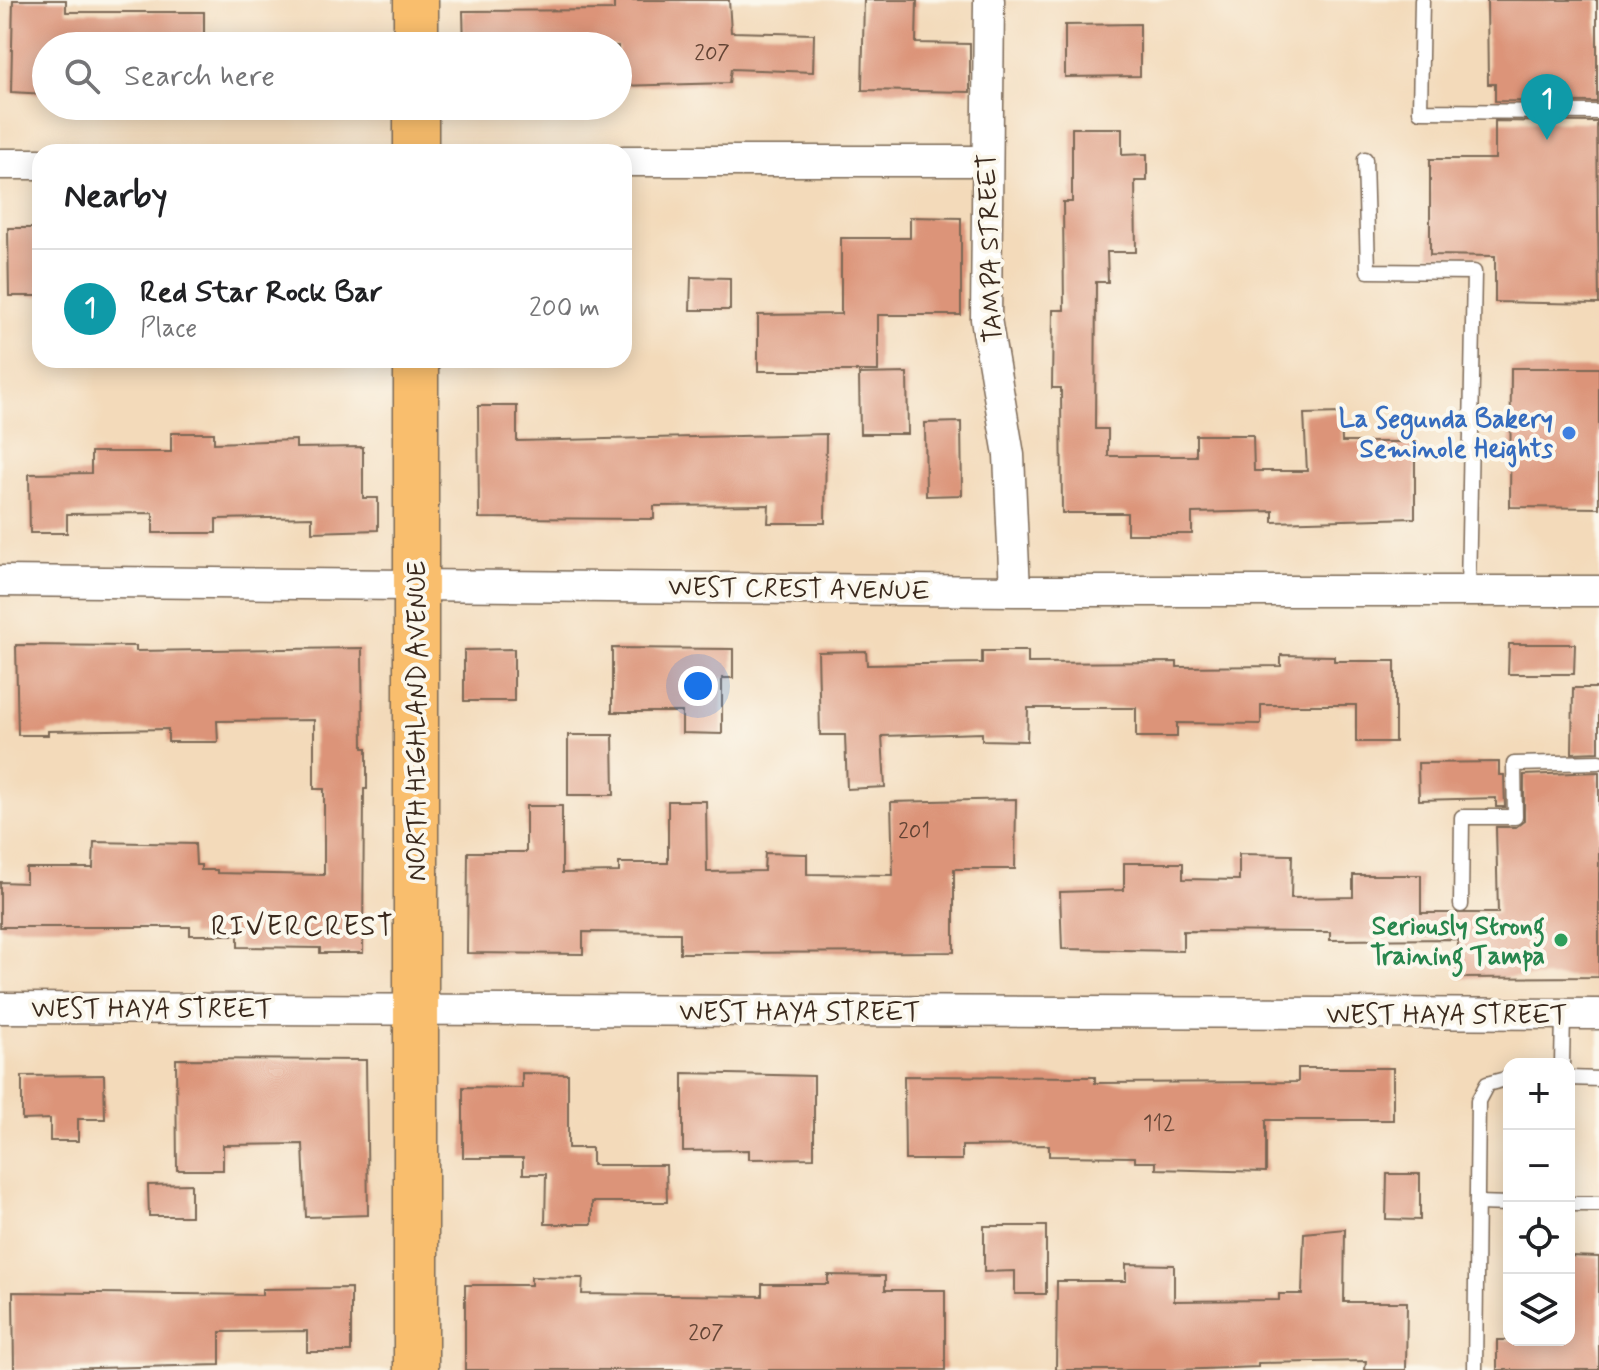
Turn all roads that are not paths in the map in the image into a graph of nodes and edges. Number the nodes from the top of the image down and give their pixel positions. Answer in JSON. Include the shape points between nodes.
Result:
{"nodes":[{"id":1,"x":416,"y":0,"type":"edge"},
{"id":2,"x":989,"y":0,"type":"edge"},
{"id":3,"x":1422,"y":0,"type":"edge"},
{"id":4,"x":416,"y":32,"type":"edge"},
{"id":5,"x":1599,"y":112,"type":"edge"},
{"id":6,"x":416,"y":120,"type":"edge"},
{"id":7,"x":416,"y":144,"type":"edge"},
{"id":8,"x":1365,"y":159,"type":"dead end"},
{"id":9,"x":632,"y":161,"type":"edge"},
{"id":10,"x":985,"y":161,"type":"junction"},
{"id":11,"x":0,"y":164,"type":"edge"},
{"id":12,"x":32,"y":164,"type":"edge"},
{"id":13,"x":416,"y":368,"type":"edge"},
{"id":14,"x":0,"y":581,"type":"edge"},
{"id":15,"x":416,"y":583,"type":"junction"},
{"id":16,"x":1015,"y":591,"type":"junction"},
{"id":17,"x":1468,"y":591,"type":"junction"},
{"id":18,"x":1599,"y":591,"type":"edge"},
{"id":19,"x":1599,"y":762,"type":"edge"},
{"id":20,"x":1461,"y":905,"type":"dead end"},
{"id":21,"x":0,"y":1008,"type":"edge"},
{"id":22,"x":416,"y":1009,"type":"junction"},
{"id":23,"x":1563,"y":1014,"type":"junction"},
{"id":24,"x":1599,"y":1014,"type":"edge"},
{"id":25,"x":1562,"y":1058,"type":"edge"},
{"id":26,"x":1575,"y":1078,"type":"edge"},
{"id":27,"x":1599,"y":1079,"type":"edge"},
{"id":28,"x":1503,"y":1080,"type":"edge"},
{"id":29,"x":1478,"y":1203,"type":"junction"},
{"id":30,"x":1503,"y":1204,"type":"edge"},
{"id":31,"x":1575,"y":1204,"type":"edge"},
{"id":32,"x":1599,"y":1204,"type":"edge"},
{"id":33,"x":416,"y":1370,"type":"edge"},
{"id":34,"x":1475,"y":1370,"type":"edge"}],
"edges":[{"from":1,"to":4,"type":"main road"},
{"from":2,"to":10,"type":"street","name":"TAMPA STREET"},
{"from":3,"to":5,"type":"lane","via":[[1420,111]]},
{"from":6,"to":7,"type":"main road"},
{"from":8,"to":17,"type":"lane","via":[[1368,271],[1474,272]]},
{"from":9,"to":10,"type":"street"},
{"from":10,"to":16,"type":"street","name":"TAMPA STREET","via":[[986,319],[1009,455]]},
{"from":11,"to":12,"type":"street"},
{"from":13,"to":15,"type":"main road","name":"NORTH HIGHLAND AVENUE"},
{"from":14,"to":15,"type":"street","name":"WEST CREST AVENUE"},
{"from":15,"to":16,"type":"street","name":"WEST CREST AVENUE"},
{"from":15,"to":22,"type":"main road","name":"NORTH HIGHLAND AVENUE"},
{"from":16,"to":17,"type":"street","name":"WEST CREST AVENUE"},
{"from":17,"to":18,"type":"street","name":"WEST CREST AVENUE"},
{"from":19,"to":20,"type":"lane","via":[[1514,764],[1515,817],[1462,817]]},
{"from":21,"to":22,"type":"street","name":"WEST HAYA STREET"},
{"from":22,"to":23,"type":"street","name":"WEST HAYA STREET"},
{"from":22,"to":33,"type":"main road","name":"NORTH HIGHLAND AVENUE"},
{"from":23,"to":24,"type":"street","name":"WEST HAYA STREET"},
{"from":23,"to":25,"type":"lane"},
{"from":26,"to":27,"type":"lane"},
{"from":28,"to":29,"type":"lane","via":[[1487,1084],[1478,1101]]},
{"from":29,"to":30,"type":"lane"},
{"from":29,"to":34,"type":"lane"},
{"from":31,"to":32,"type":"lane"}]}
